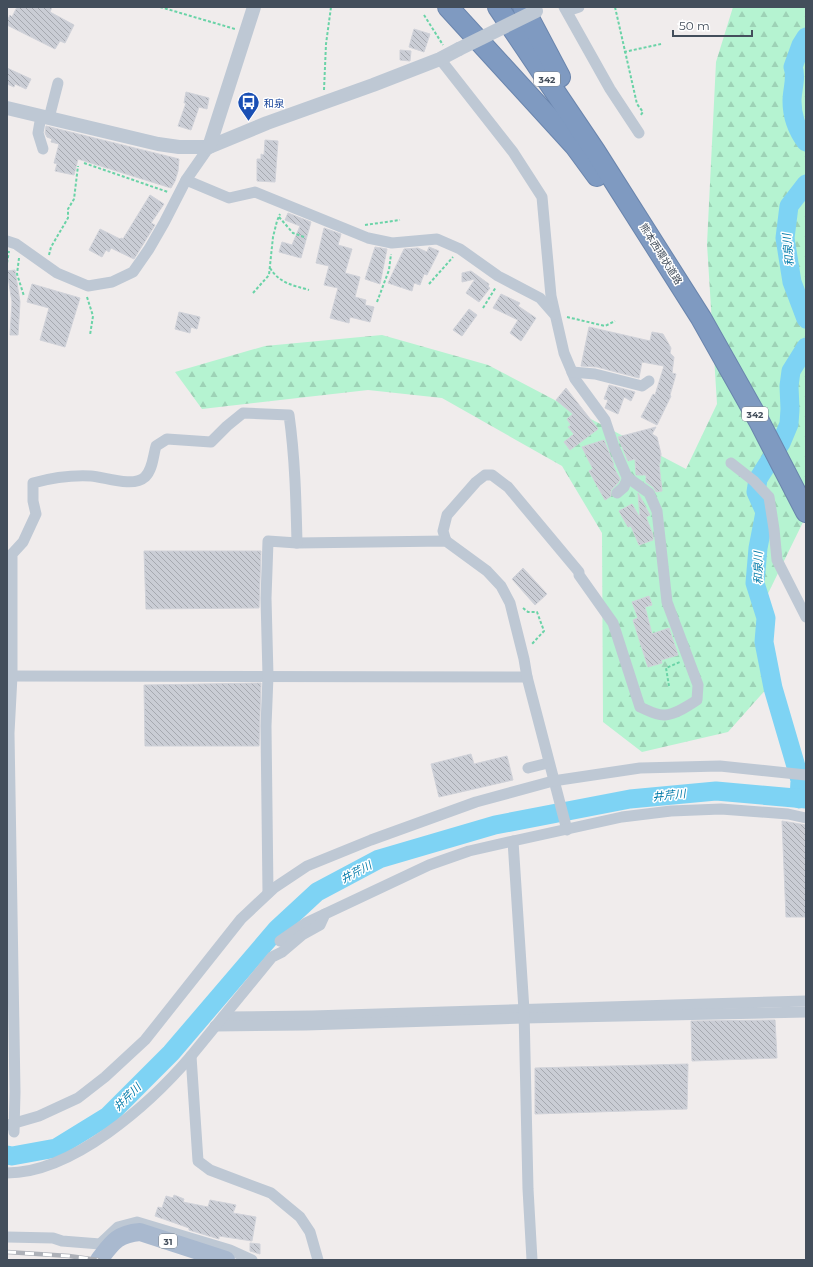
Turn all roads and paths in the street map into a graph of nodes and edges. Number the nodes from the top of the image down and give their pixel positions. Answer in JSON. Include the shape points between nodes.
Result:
{"nodes":[{"id":1,"x":160,"y":7,"type":"edge"},
{"id":2,"x":254,"y":7,"type":"edge"},
{"id":3,"x":331,"y":7,"type":"edge"},
{"id":4,"x":448,"y":7,"type":"edge"},
{"id":5,"x":498,"y":7,"type":"edge"},
{"id":6,"x":579,"y":7,"type":"edge"},
{"id":7,"x":614,"y":7,"type":"edge"},
{"id":8,"x":533,"y":8,"type":"edge"},
{"id":9,"x":566,"y":9,"type":"edge"},
{"id":10,"x":424,"y":16,"type":"dead end"},
{"id":11,"x":246,"y":33,"type":"junction"},
{"id":12,"x":661,"y":44,"type":"dead end"},
{"id":13,"x":624,"y":52,"type":"junction"},
{"id":14,"x":449,"y":55,"type":"junction"},
{"id":15,"x":58,"y":83,"type":"dead end"},
{"id":16,"x":323,"y":103,"type":"junction"},
{"id":17,"x":7,"y":108,"type":"edge"},
{"id":18,"x":45,"y":117,"type":"junction"},
{"id":19,"x":637,"y":129,"type":"joint"},
{"id":20,"x":209,"y":147,"type":"junction"},
{"id":21,"x":43,"y":149,"type":"dead end"},
{"id":22,"x":595,"y":151,"type":"junction"},
{"id":23,"x":84,"y":163,"type":"dead end"},
{"id":24,"x":78,"y":166,"type":"dead end"},
{"id":25,"x":186,"y":180,"type":"junction"},
{"id":26,"x":178,"y":196,"type":"junction"},
{"id":27,"x":285,"y":204,"type":"junction"},
{"id":28,"x":279,"y":216,"type":"junction"},
{"id":29,"x":400,"y":220,"type":"dead end"},
{"id":30,"x":352,"y":232,"type":"junction"},
{"id":31,"x":304,"y":237,"type":"dead end"},
{"id":32,"x":7,"y":241,"type":"edge"},
{"id":33,"x":392,"y":243,"type":"junction"},
{"id":34,"x":20,"y":247,"type":"junction"},
{"id":35,"x":460,"y":249,"type":"junction"},
{"id":36,"x":46,"y":266,"type":"junction"},
{"id":37,"x":269,"y":267,"type":"junction"},
{"id":38,"x":502,"y":278,"type":"junction"},
{"id":39,"x":80,"y":283,"type":"junction"},
{"id":40,"x":429,"y":284,"type":"dead end"},
{"id":41,"x":309,"y":290,"type":"dead end"},
{"id":42,"x":253,"y":293,"type":"dead end"},
{"id":43,"x":24,"y":296,"type":"dead end"},
{"id":44,"x":377,"y":302,"type":"dead end"},
{"id":45,"x":483,"y":308,"type":"dead end"},
{"id":46,"x":556,"y":316,"type":"junction"},
{"id":47,"x":701,"y":318,"type":"junction"},
{"id":48,"x":615,"y":321,"type":"dead end"},
{"id":49,"x":90,"y":335,"type":"dead end"},
{"id":50,"x":572,"y":372,"type":"junction"},
{"id":51,"x":649,"y":380,"type":"dead end"},
{"id":52,"x":731,"y":463,"type":"dead end"},
{"id":53,"x":628,"y":477,"type":"junction"},
{"id":54,"x":617,"y":493,"type":"dead end"},
{"id":55,"x":806,"y":512,"type":"edge"},
{"id":56,"x":446,"y":541,"type":"junction"},
{"id":57,"x":298,"y":543,"type":"junction"},
{"id":58,"x":522,"y":607,"type":"dead end"},
{"id":59,"x":806,"y":617,"type":"edge"},
{"id":60,"x":522,"y":652,"type":"junction"},
{"id":61,"x":688,"y":659,"type":"junction"},
{"id":62,"x":9,"y":676,"type":"edge"},
{"id":63,"x":268,"y":676,"type":"junction"},
{"id":64,"x":526,"y":678,"type":"junction"},
{"id":65,"x":669,"y":686,"type":"dead end"},
{"id":66,"x":548,"y":763,"type":"junction"},
{"id":67,"x":528,"y":768,"type":"dead end"},
{"id":68,"x":806,"y":775,"type":"edge"},
{"id":69,"x":553,"y":781,"type":"junction"},
{"id":70,"x":806,"y":818,"type":"edge"},
{"id":71,"x":566,"y":827,"type":"junction"},
{"id":72,"x":513,"y":841,"type":"junction"},
{"id":73,"x":268,"y":893,"type":"junction"},
{"id":74,"x":325,"y":914,"type":"junction"},
{"id":75,"x":280,"y":941,"type":"dead end"},
{"id":76,"x":806,"y":1001,"type":"edge"},
{"id":77,"x":806,"y":1012,"type":"edge"},
{"id":78,"x":524,"y":1014,"type":"junction"},
{"id":79,"x":222,"y":1017,"type":"junction"},
{"id":80,"x":215,"y":1026,"type":"junction"},
{"id":81,"x":191,"y":1056,"type":"junction"},
{"id":82,"x":12,"y":1127,"type":"edge"},
{"id":83,"x":7,"y":1173,"type":"edge"},
{"id":84,"x":7,"y":1237,"type":"edge"},
{"id":85,"x":99,"y":1260,"type":"edge"},
{"id":86,"x":226,"y":1260,"type":"edge"},
{"id":87,"x":252,"y":1260,"type":"edge"},
{"id":88,"x":318,"y":1260,"type":"edge"},
{"id":89,"x":532,"y":1260,"type":"edge"}],
"edges":[{"from":1,"to":11,"type":"path"},
{"from":2,"to":11,"type":"street"},
{"from":3,"to":16,"type":"path"},
{"from":4,"to":47,"type":"highway","via":[[575,146]]},
{"from":5,"to":22,"type":"highway","name":"熊本西環状道路","number":"342"},
{"from":6,"to":9,"type":"street"},
{"from":7,"to":13,"type":"path"},
{"from":8,"to":14,"type":"street","bridge":true},
{"from":8,"to":22,"type":"highway"},
{"from":9,"to":19,"type":"street","via":[[610,89]]},
{"from":10,"to":14,"type":"path"},
{"from":11,"to":20,"type":"street"},
{"from":12,"to":13,"type":"path"},
{"from":13,"to":19,"type":"path","via":[[637,104],[643,112]]},
{"from":14,"to":16,"type":"street"},
{"from":14,"to":46,"type":"street","via":[[542,197],[551,296]]},
{"from":15,"to":18,"type":"street"},
{"from":16,"to":20,"type":"street"},
{"from":17,"to":18,"type":"street"},
{"from":18,"to":20,"type":"street","via":[[158,144]]},
{"from":18,"to":21,"type":"street","via":[[38,133]]},
{"from":20,"to":25,"type":"street"},
{"from":22,"to":47,"type":"highway","name":"熊本西環状道路","number":"342"},
{"from":23,"to":26,"type":"path"},
{"from":24,"to":36,"type":"path","via":[[74,199],[68,209],[68,218],[51,248]]},
{"from":25,"to":26,"type":"street"},
{"from":25,"to":27,"type":"street","via":[[229,198],[255,192]]},
{"from":26,"to":39,"type":"street","via":[[149,249],[133,272],[112,282],[88,286]]},
{"from":27,"to":28,"type":"path"},
{"from":27,"to":30,"type":"street"},
{"from":28,"to":31,"type":"path","via":[[293,233]]},
{"from":28,"to":37,"type":"path"},
{"from":29,"to":30,"type":"path","via":[[362,226]]},
{"from":30,"to":33,"type":"street"},
{"from":32,"to":34,"type":"street"},
{"from":33,"to":35,"type":"street","via":[[437,239]]},
{"from":33,"to":44,"type":"path","via":[[389,270]]},
{"from":34,"to":36,"type":"street"},
{"from":34,"to":43,"type":"path","via":[[17,274]]},
{"from":35,"to":38,"type":"street"},
{"from":35,"to":40,"type":"path"},
{"from":36,"to":39,"type":"street"},
{"from":37,"to":41,"type":"path","via":[[275,276],[284,282]]},
{"from":37,"to":42,"type":"path","via":[[269,275]]},
{"from":38,"to":45,"type":"path"},
{"from":38,"to":46,"type":"street","via":[[540,298]]},
{"from":39,"to":49,"type":"path","via":[[93,316]]},
{"from":46,"to":48,"type":"path","via":[[605,326]]},
{"from":46,"to":50,"type":"street","via":[[564,353]]},
{"from":47,"to":55,"type":"highway","name":"熊本西環状道路","number":"342"},
{"from":50,"to":51,"type":"street","via":[[595,374],[642,386]]},
{"from":50,"to":53,"type":"street","via":[[605,420]]},
{"from":52,"to":59,"type":"street","via":[[769,497],[777,560]]},
{"from":53,"to":54,"type":"street","via":[[624,487]]},
{"from":53,"to":61,"type":"street","via":[[649,493],[657,511],[667,602]]},
{"from":56,"to":57,"type":"street"},
{"from":56,"to":60,"type":"street","via":[[487,571],[501,586],[510,604]]},
{"from":56,"to":61,"type":"street","via":[[443,531],[447,515],[476,482],[484,475],[492,475],[508,487],[578,572],[613,623],[640,707],[664,716],[686,708],[697,700],[698,685]]},
{"from":57,"to":62,"type":"street","via":[[289,415],[243,413],[211,442],[167,439],[156,446],[150,470],[143,478],[129,482],[90,476],[51,478],[33,483],[36,514],[23,542],[12,554]]},
{"from":57,"to":63,"type":"street","via":[[268,541]]},
{"from":58,"to":60,"type":"path","via":[[528,612],[537,612],[544,631]]},
{"from":60,"to":64,"type":"street"},
{"from":61,"to":65,"type":"path","via":[[666,668]]},
{"from":62,"to":63,"type":"street"},
{"from":62,"to":82,"type":"street"},
{"from":63,"to":64,"type":"street"},
{"from":63,"to":73,"type":"street"},
{"from":64,"to":66,"type":"street"},
{"from":66,"to":67,"type":"street"},
{"from":66,"to":69,"type":"street"},
{"from":68,"to":69,"type":"street","via":[[720,766],[640,768]]},
{"from":69,"to":71,"type":"street"},
{"from":69,"to":73,"type":"street","via":[[476,802],[371,840],[307,866]]},
{"from":70,"to":71,"type":"street","via":[[788,814],[721,809],[671,811]]},
{"from":71,"to":72,"type":"street"},
{"from":72,"to":74,"type":"street","via":[[469,851],[429,865]]},
{"from":72,"to":78,"type":"street"},
{"from":73,"to":82,"type":"street","via":[[241,919],[145,1040],[105,1077],[78,1098]]},
{"from":74,"to":75,"type":"street","via":[[306,923]]},
{"from":74,"to":79,"type":"street","via":[[320,926],[302,935],[272,957]]},
{"from":76,"to":78,"type":"street"},
{"from":77,"to":78,"type":"street"},
{"from":78,"to":79,"type":"street"},
{"from":78,"to":80,"type":"street","via":[[306,1025]]},
{"from":78,"to":89,"type":"street"},
{"from":79,"to":80,"type":"street"},
{"from":80,"to":81,"type":"street"},
{"from":81,"to":83,"type":"street","via":[[136,1111],[102,1137],[40,1169]]},
{"from":81,"to":88,"type":"street","via":[[198,1161],[210,1170],[271,1193],[300,1217],[310,1232]]},
{"from":84,"to":87,"type":"street","via":[[53,1238],[100,1244],[118,1227],[137,1222],[230,1250]]},
{"from":85,"to":86,"type":"main road","number":"31","via":[[118,1238],[128,1233],[140,1232]]}]}
